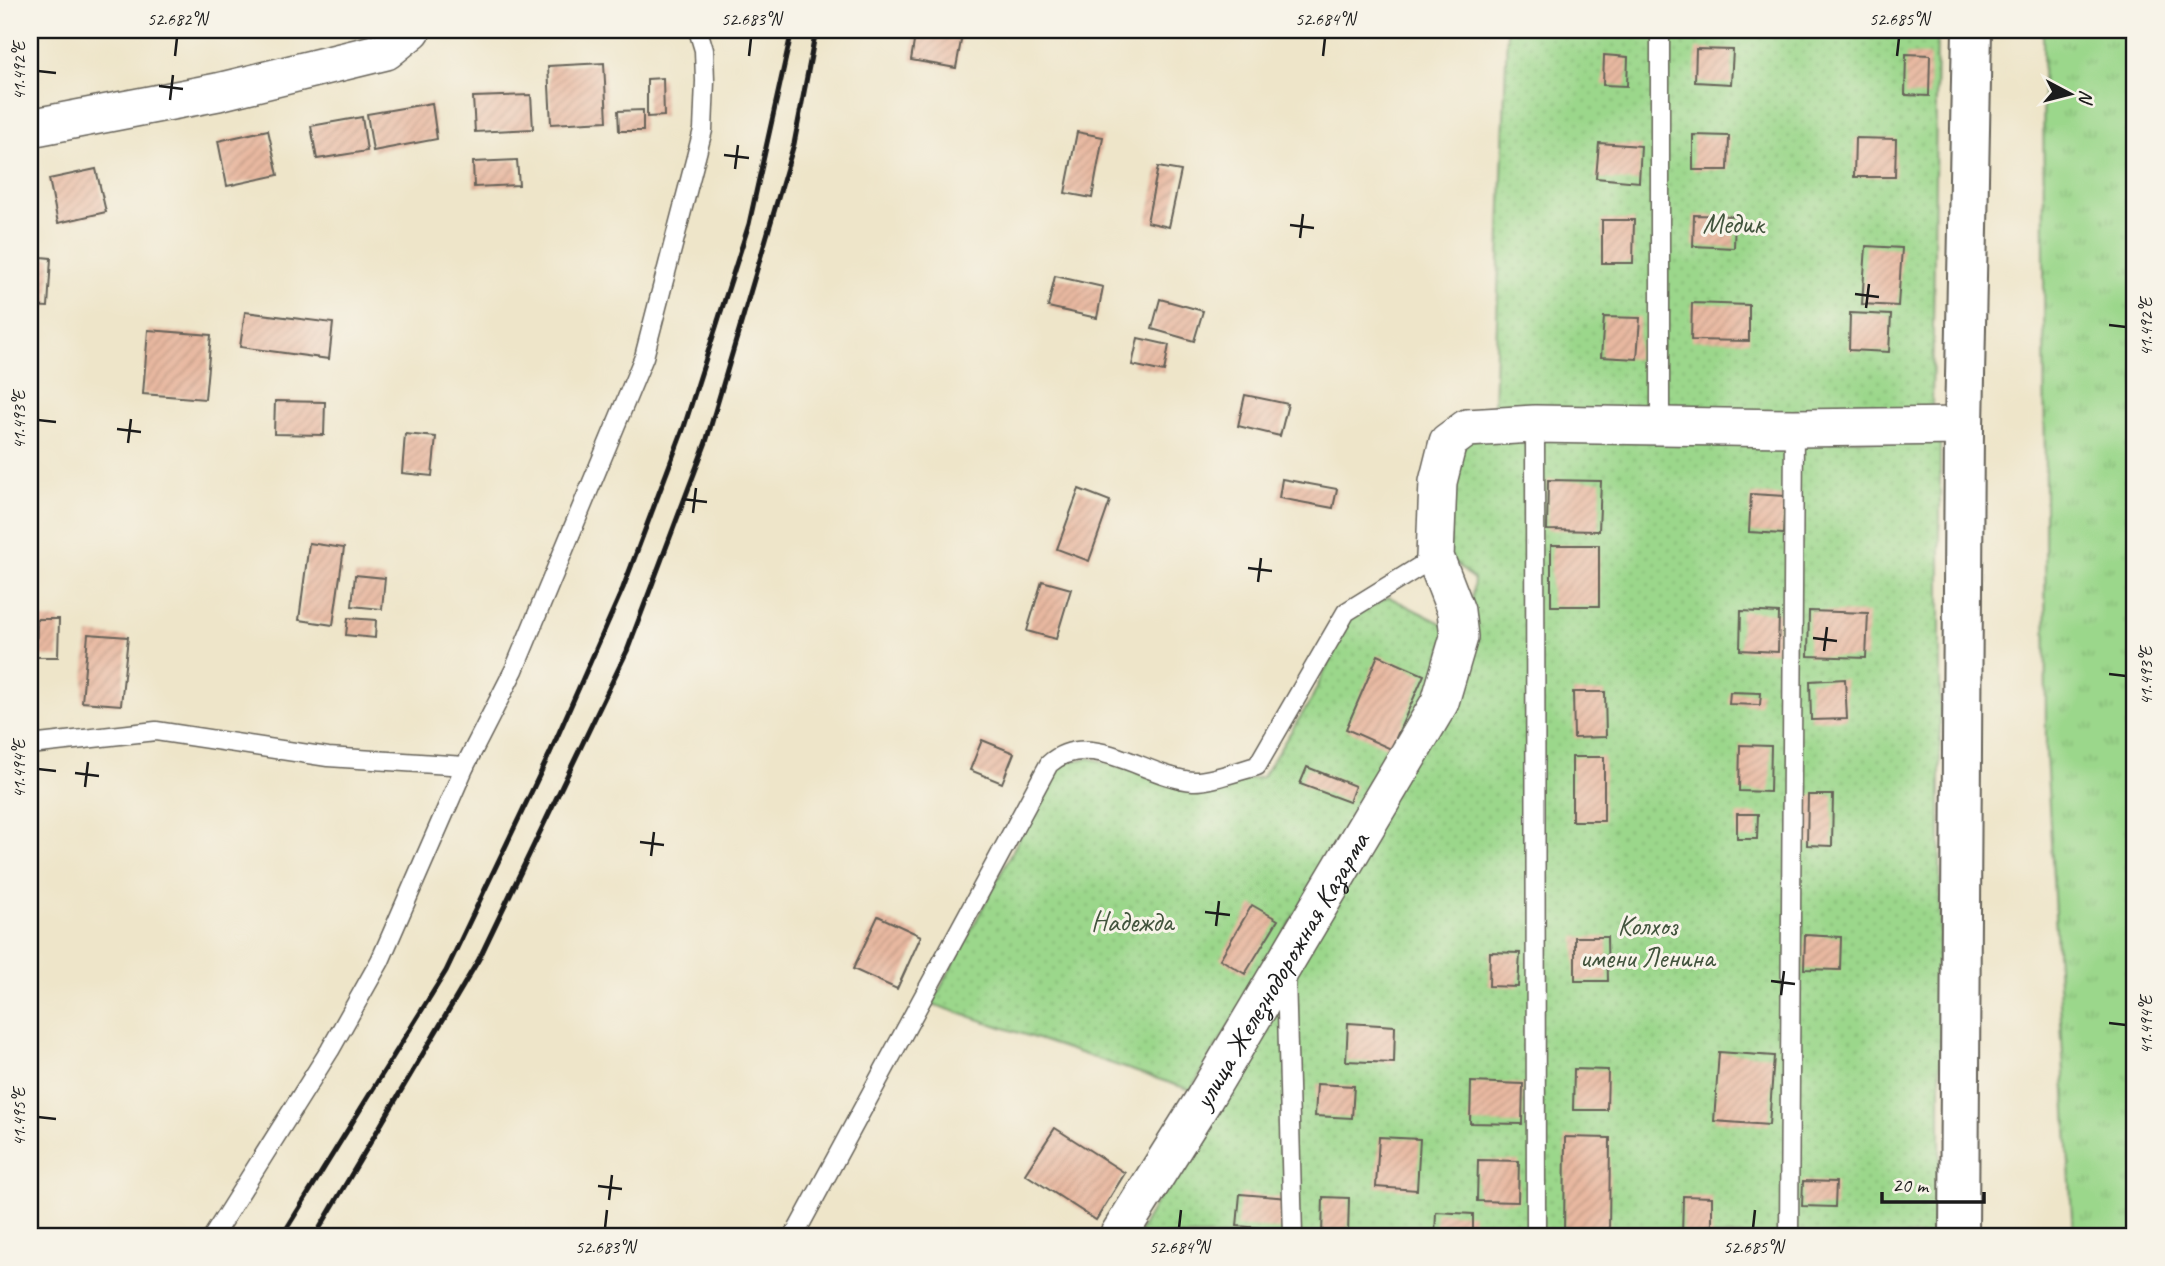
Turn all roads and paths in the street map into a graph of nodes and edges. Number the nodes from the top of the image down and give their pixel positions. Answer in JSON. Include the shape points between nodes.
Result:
{"nodes":[{"id":1,"x":412,"y":30,"type":"edge"},
{"id":2,"x":698,"y":30,"type":"edge"},
{"id":3,"x":1660,"y":30,"type":"edge"},
{"id":4,"x":1972,"y":30,"type":"edge"},
{"id":5,"x":30,"y":128,"type":"edge"},
{"id":6,"x":1535,"y":424,"type":"junction"},
{"id":7,"x":1660,"y":426,"type":"junction"},
{"id":8,"x":1964,"y":426,"type":"junction"},
{"id":9,"x":1794,"y":428,"type":"junction"},
{"id":10,"x":1435,"y":557,"type":"junction"},
{"id":11,"x":30,"y":745,"type":"edge"},
{"id":12,"x":465,"y":766,"type":"junction"},
{"id":13,"x":1286,"y":959,"type":"junction"},
{"id":14,"x":212,"y":1236,"type":"edge"},
{"id":15,"x":794,"y":1236,"type":"edge"},
{"id":16,"x":1118,"y":1236,"type":"edge"},
{"id":17,"x":1293,"y":1236,"type":"edge"},
{"id":18,"x":1536,"y":1236,"type":"edge"},
{"id":19,"x":1789,"y":1236,"type":"edge"},
{"id":20,"x":1959,"y":1236,"type":"edge"}],
"edges":[{"from":1,"to":5,"type":"street","via":[[386,51],[218,92]]},
{"from":2,"to":12,"type":"lane","via":[[704,60],[703,130],[644,358],[513,670]]},
{"from":3,"to":7,"type":"lane"},
{"from":4,"to":8,"type":"street"},
{"from":6,"to":7,"type":"street"},
{"from":6,"to":10,"type":"street","via":[[1467,428],[1448,442],[1438,482]]},
{"from":6,"to":18,"type":"lane"},
{"from":7,"to":9,"type":"street"},
{"from":8,"to":9,"type":"street"},
{"from":8,"to":20,"type":"street"},
{"from":9,"to":19,"type":"lane"},
{"from":10,"to":13,"type":"street","name":"улица Железнодорожная Казарма","via":[[1456,611],[1459,637],[1440,702]]},
{"from":10,"to":15,"type":"lane","via":[[1346,612],[1257,766],[1194,781],[1090,750],[1062,753],[1049,764]]},
{"from":11,"to":12,"type":"lane","via":[[156,731],[328,757]]},
{"from":12,"to":14,"type":"lane","via":[[380,961]]},
{"from":13,"to":16,"type":"street","name":"улица Железнодорожная Казарма"},
{"from":13,"to":17,"type":"lane"}]}
